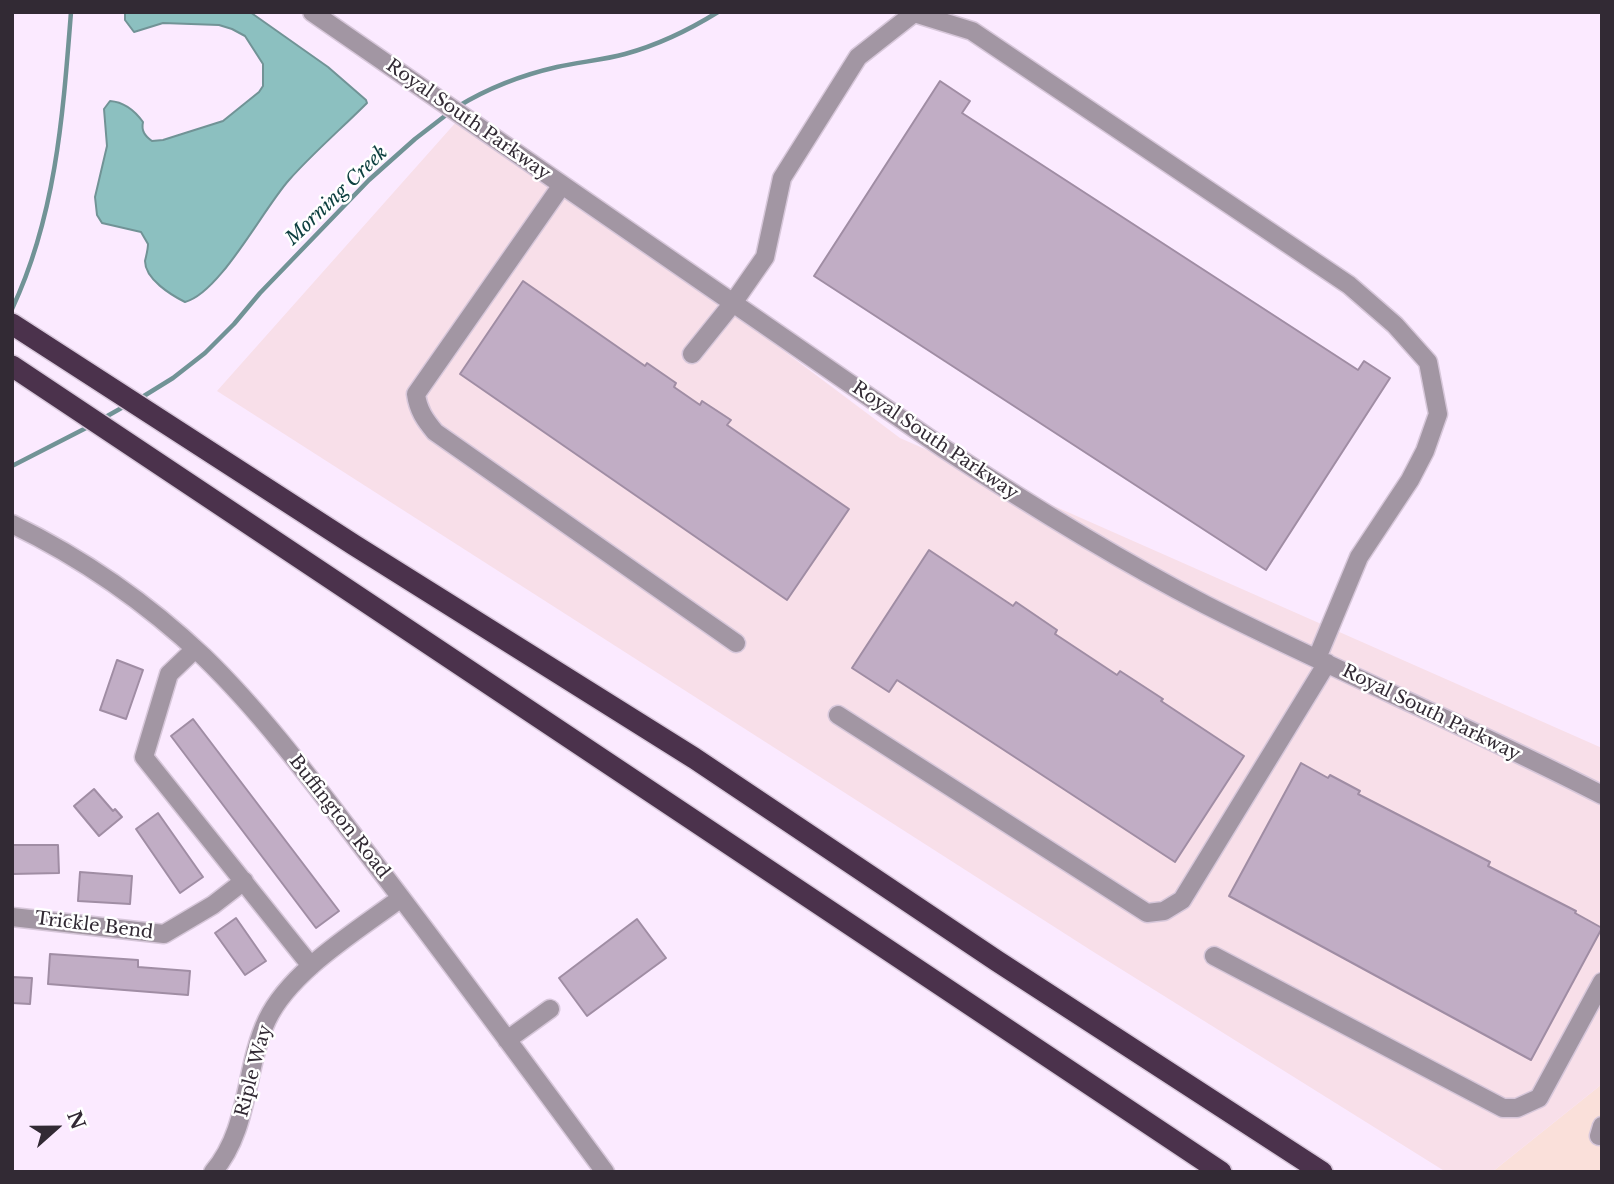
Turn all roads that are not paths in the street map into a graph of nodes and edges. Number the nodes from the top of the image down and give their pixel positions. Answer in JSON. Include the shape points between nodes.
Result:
{"nodes":[{"id":1,"x":312,"y":12,"type":"edge"},
{"id":2,"x":562,"y":185,"type":"junction"},
{"id":3,"x":733,"y":303,"type":"junction"},
{"id":4,"x":12,"y":324,"type":"edge"},
{"id":5,"x":692,"y":354,"type":"dead end"},
{"id":6,"x":12,"y":366,"type":"edge"},
{"id":7,"x":12,"y":524,"type":"edge"},
{"id":8,"x":736,"y":643,"type":"dead end"},
{"id":9,"x":195,"y":649,"type":"junction"},
{"id":10,"x":1322,"y":661,"type":"junction"},
{"id":11,"x":838,"y":715,"type":"dead end"},
{"id":12,"x":1602,"y":795,"type":"edge"},
{"id":13,"x":244,"y":880,"type":"junction"},
{"id":14,"x":401,"y":898,"type":"junction"},
{"id":15,"x":12,"y":916,"type":"edge"},
{"id":16,"x":1214,"y":956,"type":"dead end"},
{"id":17,"x":312,"y":966,"type":"junction"},
{"id":18,"x":1602,"y":982,"type":"edge"},
{"id":19,"x":550,"y":1009,"type":"dead end"},
{"id":20,"x":508,"y":1040,"type":"junction"},
{"id":21,"x":213,"y":1172,"type":"edge"},
{"id":22,"x":605,"y":1172,"type":"edge"},
{"id":23,"x":1221,"y":1172,"type":"edge"},
{"id":24,"x":1321,"y":1172,"type":"edge"}],
"edges":[{"from":1,"to":2,"type":"street","name":"Royal South Parkway"},
{"from":2,"to":3,"type":"street","name":"Royal South Parkway"},
{"from":2,"to":8,"type":"street","via":[[416,394],[418,406],[435,432]]},
{"from":3,"to":5,"type":"street"},
{"from":3,"to":10,"type":"street","name":"Royal South Parkway","via":[[1032,506],[1206,605]]},
{"from":3,"to":10,"type":"street","via":[[765,257],[782,178],[858,57],[915,13],[972,31],[1349,285],[1428,362],[1438,414],[1425,451],[1359,557]]},
{"from":4,"to":24,"type":"highway","via":[[694,758]]},
{"from":6,"to":23,"type":"highway"},
{"from":7,"to":9,"type":"street","name":"Buffington Road","via":[[102,575]]},
{"from":9,"to":13,"type":"street","via":[[169,674],[144,757]]},
{"from":9,"to":14,"type":"street","name":"Buffington Road","via":[[250,706]]},
{"from":10,"to":11,"type":"street","via":[[1182,900],[1164,911],[1147,913]]},
{"from":10,"to":12,"type":"street","name":"Royal South Parkway"},
{"from":13,"to":15,"type":"street","name":"Trickle Bend","via":[[164,934]]},
{"from":13,"to":17,"type":"street"},
{"from":14,"to":17,"type":"street","name":"Riple Way"},
{"from":14,"to":20,"type":"street","name":"Buffington Road"},
{"from":16,"to":18,"type":"street","via":[[1503,1108],[1517,1108],[1539,1098]]},
{"from":17,"to":21,"type":"street","name":"Riple Way","via":[[284,991],[266,1022],[231,1147]]},
{"from":19,"to":20,"type":"street"},
{"from":20,"to":22,"type":"street","name":"Buffington Road"}]}
